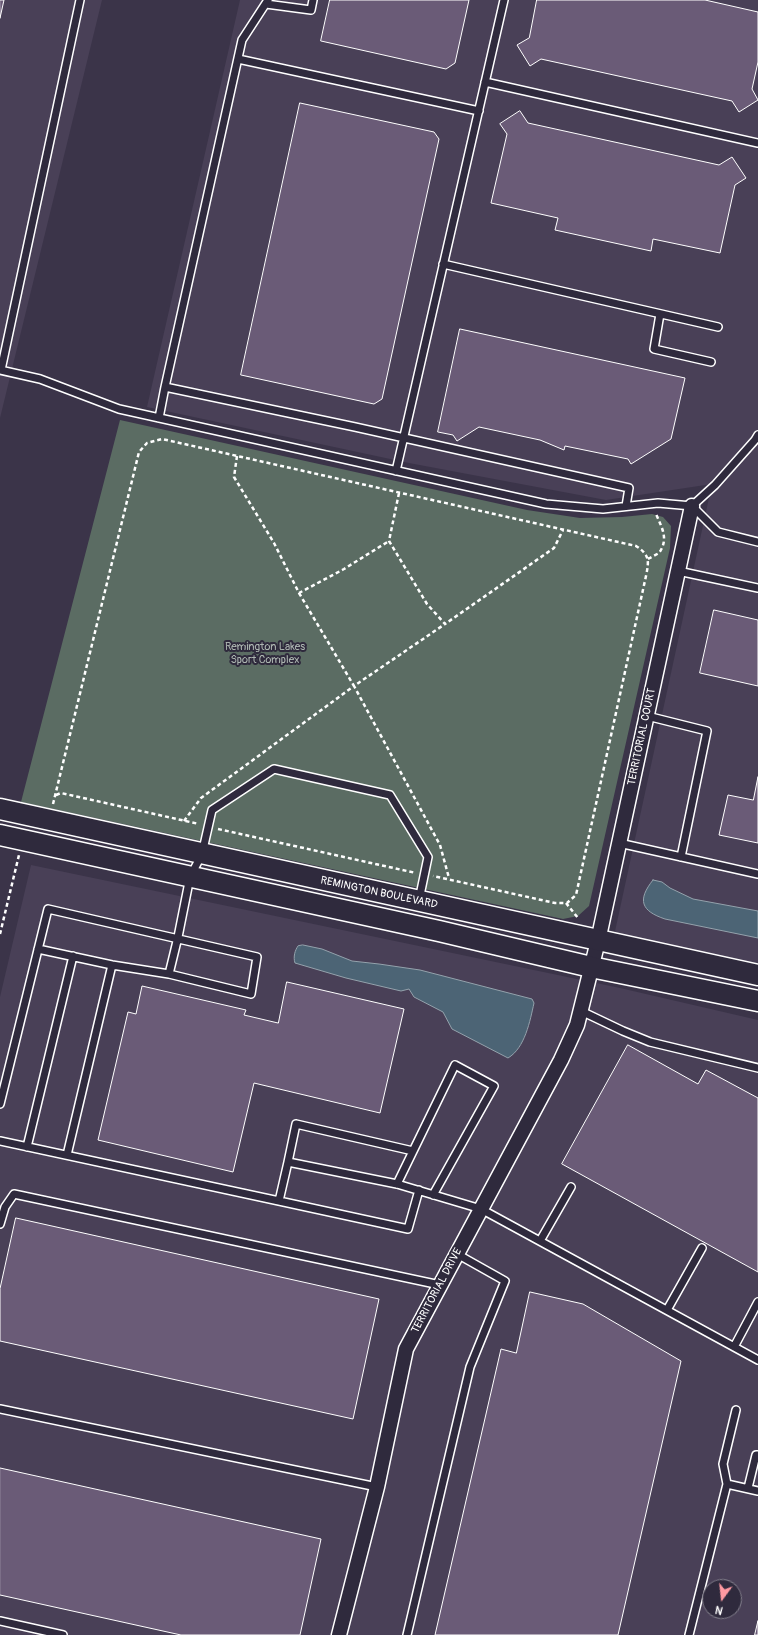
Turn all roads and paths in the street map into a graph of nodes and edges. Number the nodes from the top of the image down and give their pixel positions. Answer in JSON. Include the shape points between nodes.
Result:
{"nodes":[{"id":1,"x":80,"y":0,"type":"edge"},
{"id":2,"x":313,"y":0,"type":"edge"},
{"id":3,"x":504,"y":0,"type":"edge"},
{"id":4,"x":267,"y":2,"type":"edge"},
{"id":5,"x":238,"y":59,"type":"junction"},
{"id":6,"x":485,"y":82,"type":"junction"},
{"id":7,"x":479,"y":111,"type":"junction"},
{"id":8,"x":758,"y":143,"type":"edge"},
{"id":9,"x":443,"y":264,"type":"junction"},
{"id":10,"x":660,"y":314,"type":"junction"},
{"id":11,"x":718,"y":327,"type":"dead end"},
{"id":12,"x":711,"y":362,"type":"dead end"},
{"id":13,"x":0,"y":370,"type":"edge"},
{"id":14,"x":165,"y":387,"type":"junction"},
{"id":15,"x":158,"y":418,"type":"junction"},
{"id":16,"x":758,"y":435,"type":"edge"},
{"id":17,"x":403,"y":437,"type":"junction"},
{"id":18,"x":237,"y":456,"type":"junction"},
{"id":19,"x":396,"y":471,"type":"junction"},
{"id":20,"x":399,"y":493,"type":"junction"},
{"id":21,"x":626,"y":506,"type":"junction"},
{"id":22,"x":692,"y":506,"type":"junction"},
{"id":23,"x":656,"y":514,"type":"dead end"},
{"id":24,"x":563,"y":530,"type":"junction"},
{"id":25,"x":389,"y":541,"type":"junction"},
{"id":26,"x":758,"y":542,"type":"edge"},
{"id":27,"x":648,"y":559,"type":"junction"},
{"id":28,"x":678,"y":571,"type":"junction"},
{"id":29,"x":758,"y":588,"type":"edge"},
{"id":30,"x":300,"y":592,"type":"junction"},
{"id":31,"x":445,"y":624,"type":"junction"},
{"id":32,"x":354,"y":686,"type":"junction"},
{"id":33,"x":647,"y":716,"type":"junction"},
{"id":34,"x":56,"y":795,"type":"junction"},
{"id":35,"x":0,"y":809,"type":"edge"},
{"id":36,"x":52,"y":811,"type":"dead end"},
{"id":37,"x":184,"y":821,"type":"junction"},
{"id":38,"x":208,"y":826,"type":"junction"},
{"id":39,"x":0,"y":835,"type":"edge"},
{"id":40,"x":619,"y":843,"type":"junction"},
{"id":41,"x":21,"y":849,"type":"dead end"},
{"id":42,"x":202,"y":854,"type":"junction"},
{"id":43,"x":681,"y":856,"type":"junction"},
{"id":44,"x":424,"y":874,"type":"junction"},
{"id":45,"x":758,"y":874,"type":"edge"},
{"id":46,"x":190,"y":877,"type":"junction"},
{"id":47,"x":449,"y":878,"type":"junction"},
{"id":48,"x":419,"y":902,"type":"junction"},
{"id":49,"x":566,"y":903,"type":"junction"},
{"id":50,"x":581,"y":920,"type":"dead end"},
{"id":51,"x":0,"y":934,"type":"edge"},
{"id":52,"x":178,"y":937,"type":"junction"},
{"id":53,"x":598,"y":941,"type":"junction"},
{"id":54,"x":38,"y":949,"type":"junction"},
{"id":55,"x":73,"y":956,"type":"junction"},
{"id":56,"x":112,"y":965,"type":"junction"},
{"id":57,"x":591,"y":967,"type":"junction"},
{"id":58,"x":169,"y":974,"type":"junction"},
{"id":59,"x":758,"y":975,"type":"edge"},
{"id":60,"x":758,"y":1001,"type":"edge"},
{"id":61,"x":581,"y":1011,"type":"junction"},
{"id":62,"x":758,"y":1068,"type":"edge"},
{"id":63,"x":0,"y":1104,"type":"edge"},
{"id":64,"x":0,"y":1141,"type":"edge"},
{"id":65,"x":27,"y":1147,"type":"junction"},
{"id":66,"x":413,"y":1151,"type":"junction"},
{"id":67,"x":67,"y":1155,"type":"junction"},
{"id":68,"x":288,"y":1162,"type":"junction"},
{"id":69,"x":396,"y":1184,"type":"junction"},
{"id":70,"x":571,"y":1187,"type":"dead end"},
{"id":71,"x":419,"y":1190,"type":"junction"},
{"id":72,"x":433,"y":1195,"type":"junction"},
{"id":73,"x":279,"y":1201,"type":"junction"},
{"id":74,"x":481,"y":1209,"type":"junction"},
{"id":75,"x":0,"y":1224,"type":"edge"},
{"id":76,"x":540,"y":1241,"type":"junction"},
{"id":77,"x":702,"y":1248,"type":"dead end"},
{"id":78,"x":457,"y":1254,"type":"junction"},
{"id":79,"x":440,"y":1285,"type":"junction"},
{"id":80,"x":758,"y":1302,"type":"edge"},
{"id":81,"x":667,"y":1310,"type":"junction"},
{"id":82,"x":734,"y":1347,"type":"junction"},
{"id":83,"x":758,"y":1360,"type":"edge"},
{"id":84,"x":0,"y":1409,"type":"edge"},
{"id":85,"x":736,"y":1410,"type":"dead end"},
{"id":86,"x":758,"y":1455,"type":"edge"},
{"id":87,"x":727,"y":1484,"type":"junction"},
{"id":88,"x":377,"y":1488,"type":"junction"},
{"id":89,"x":748,"y":1488,"type":"junction"},
{"id":90,"x":758,"y":1491,"type":"edge"},
{"id":91,"x":0,"y":1621,"type":"edge"},
{"id":92,"x":62,"y":1635,"type":"edge"},
{"id":93,"x":339,"y":1635,"type":"edge"},
{"id":94,"x":407,"y":1635,"type":"edge"},
{"id":95,"x":689,"y":1635,"type":"edge"}],
"edges":[{"from":1,"to":13,"type":"lane"},
{"from":2,"to":4,"type":"lane","via":[[311,10]]},
{"from":3,"to":6,"type":"lane"},
{"from":4,"to":5,"type":"lane","via":[[242,40]]},
{"from":5,"to":7,"type":"lane"},
{"from":5,"to":14,"type":"lane"},
{"from":6,"to":7,"type":"lane"},
{"from":6,"to":8,"type":"lane"},
{"from":7,"to":9,"type":"lane"},
{"from":9,"to":10,"type":"lane"},
{"from":9,"to":17,"type":"lane"},
{"from":10,"to":11,"type":"lane"},
{"from":10,"to":12,"type":"lane","via":[[654,349]]},
{"from":13,"to":15,"type":"lane","via":[[40,379],[119,409]]},
{"from":14,"to":15,"type":"lane"},
{"from":14,"to":17,"type":"lane"},
{"from":15,"to":19,"type":"lane"},
{"from":16,"to":22,"type":"lane","via":[[715,485]]},
{"from":17,"to":19,"type":"lane"},
{"from":17,"to":21,"type":"lane","via":[[629,488]]},
{"from":18,"to":20,"type":"path"},
{"from":18,"to":30,"type":"path","via":[[234,477]]},
{"from":18,"to":34,"type":"path","via":[[162,439],[147,443],[139,452]]},
{"from":19,"to":21,"type":"lane","via":[[546,504],[603,508]]},
{"from":20,"to":24,"type":"path"},
{"from":20,"to":25,"type":"path"},
{"from":21,"to":22,"type":"lane","via":[[658,503]]},
{"from":22,"to":26,"type":"lane","via":[[718,532]]},
{"from":22,"to":28,"type":"street","name":"TERRITORIAL COURT"},
{"from":23,"to":27,"type":"path","via":[[665,539],[659,553]]},
{"from":24,"to":27,"type":"path","via":[[636,546],[644,551]]},
{"from":24,"to":31,"type":"path","via":[[554,548]]},
{"from":25,"to":30,"type":"path"},
{"from":25,"to":31,"type":"path","via":[[427,604]]},
{"from":27,"to":49,"type":"path","via":[[576,895]]},
{"from":28,"to":29,"type":"lane"},
{"from":28,"to":33,"type":"street","name":"TERRITORIAL COURT"},
{"from":30,"to":32,"type":"path"},
{"from":31,"to":32,"type":"path"},
{"from":32,"to":37,"type":"path","via":[[202,798]]},
{"from":32,"to":47,"type":"path","via":[[440,845]]},
{"from":33,"to":40,"type":"street","name":"TERRITORIAL COURT"},
{"from":33,"to":43,"type":"lane","via":[[707,731]]},
{"from":34,"to":36,"type":"path"},
{"from":34,"to":37,"type":"path","via":[[61,793]]},
{"from":35,"to":42,"type":"street","name":"REMINGTON BOULEVARD"},
{"from":37,"to":38,"type":"path"},
{"from":38,"to":42,"type":"lane"},
{"from":38,"to":44,"type":"path"},
{"from":38,"to":44,"type":"lane","via":[[212,810],[274,769],[390,795],[428,857]]},
{"from":39,"to":46,"type":"street"},
{"from":40,"to":43,"type":"lane"},
{"from":40,"to":53,"type":"street","name":"TERRITORIAL COURT"},
{"from":41,"to":51,"type":"path"},
{"from":42,"to":46,"type":"lane"},
{"from":42,"to":48,"type":"street","name":"REMINGTON BOULEVARD"},
{"from":43,"to":45,"type":"lane"},
{"from":44,"to":47,"type":"path"},
{"from":44,"to":48,"type":"lane"},
{"from":46,"to":52,"type":"lane"},
{"from":46,"to":57,"type":"street"},
{"from":47,"to":49,"type":"path","via":[[555,903]]},
{"from":48,"to":53,"type":"street","name":"REMINGTON BOULEVARD"},
{"from":49,"to":50,"type":"path"},
{"from":52,"to":54,"type":"lane","via":[[48,909]]},
{"from":52,"to":58,"type":"lane"},
{"from":52,"to":58,"type":"lane","via":[[257,957],[250,994]]},
{"from":53,"to":57,"type":"street","name":"TERRITORIAL COURT"},
{"from":53,"to":59,"type":"street","name":"REMINGTON BOULEVARD"},
{"from":54,"to":55,"type":"lane"},
{"from":54,"to":63,"type":"lane"},
{"from":55,"to":56,"type":"lane"},
{"from":55,"to":65,"type":"lane"},
{"from":56,"to":58,"type":"lane"},
{"from":56,"to":67,"type":"lane"},
{"from":57,"to":60,"type":"street"},
{"from":57,"to":61,"type":"street","name":"TERRITORIAL DRIVE"},
{"from":61,"to":62,"type":"lane","via":[[650,1042]]},
{"from":61,"to":74,"type":"street","name":"TERRITORIAL DRIVE","via":[[562,1060]]},
{"from":64,"to":65,"type":"lane"},
{"from":65,"to":67,"type":"lane"},
{"from":66,"to":68,"type":"lane","via":[[296,1124]]},
{"from":66,"to":69,"type":"lane"},
{"from":66,"to":72,"type":"lane","via":[[455,1065],[494,1086]]},
{"from":67,"to":73,"type":"lane"},
{"from":68,"to":69,"type":"lane"},
{"from":68,"to":73,"type":"lane"},
{"from":69,"to":71,"type":"lane"},
{"from":70,"to":76,"type":"lane"},
{"from":71,"to":72,"type":"lane"},
{"from":71,"to":73,"type":"lane","via":[[408,1229]]},
{"from":72,"to":74,"type":"lane"},
{"from":74,"to":76,"type":"lane"},
{"from":74,"to":78,"type":"street","name":"TERRITORIAL DRIVE"},
{"from":75,"to":79,"type":"lane","via":[[5,1206],[14,1194]]},
{"from":76,"to":81,"type":"lane"},
{"from":77,"to":81,"type":"lane"},
{"from":78,"to":79,"type":"street","name":"TERRITORIAL DRIVE"},
{"from":78,"to":94,"type":"lane","via":[[505,1281],[470,1367]]},
{"from":79,"to":88,"type":"street","name":"TERRITORIAL DRIVE","via":[[406,1349]]},
{"from":80,"to":82,"type":"lane"},
{"from":81,"to":82,"type":"lane"},
{"from":82,"to":83,"type":"lane"},
{"from":84,"to":88,"type":"lane"},
{"from":85,"to":87,"type":"lane","via":[[723,1464]]},
{"from":86,"to":89,"type":"lane"},
{"from":87,"to":89,"type":"lane"},
{"from":87,"to":95,"type":"lane"},
{"from":88,"to":93,"type":"street","name":"TERRITORIAL DRIVE"},
{"from":89,"to":90,"type":"lane"},
{"from":91,"to":92,"type":"lane"}]}
